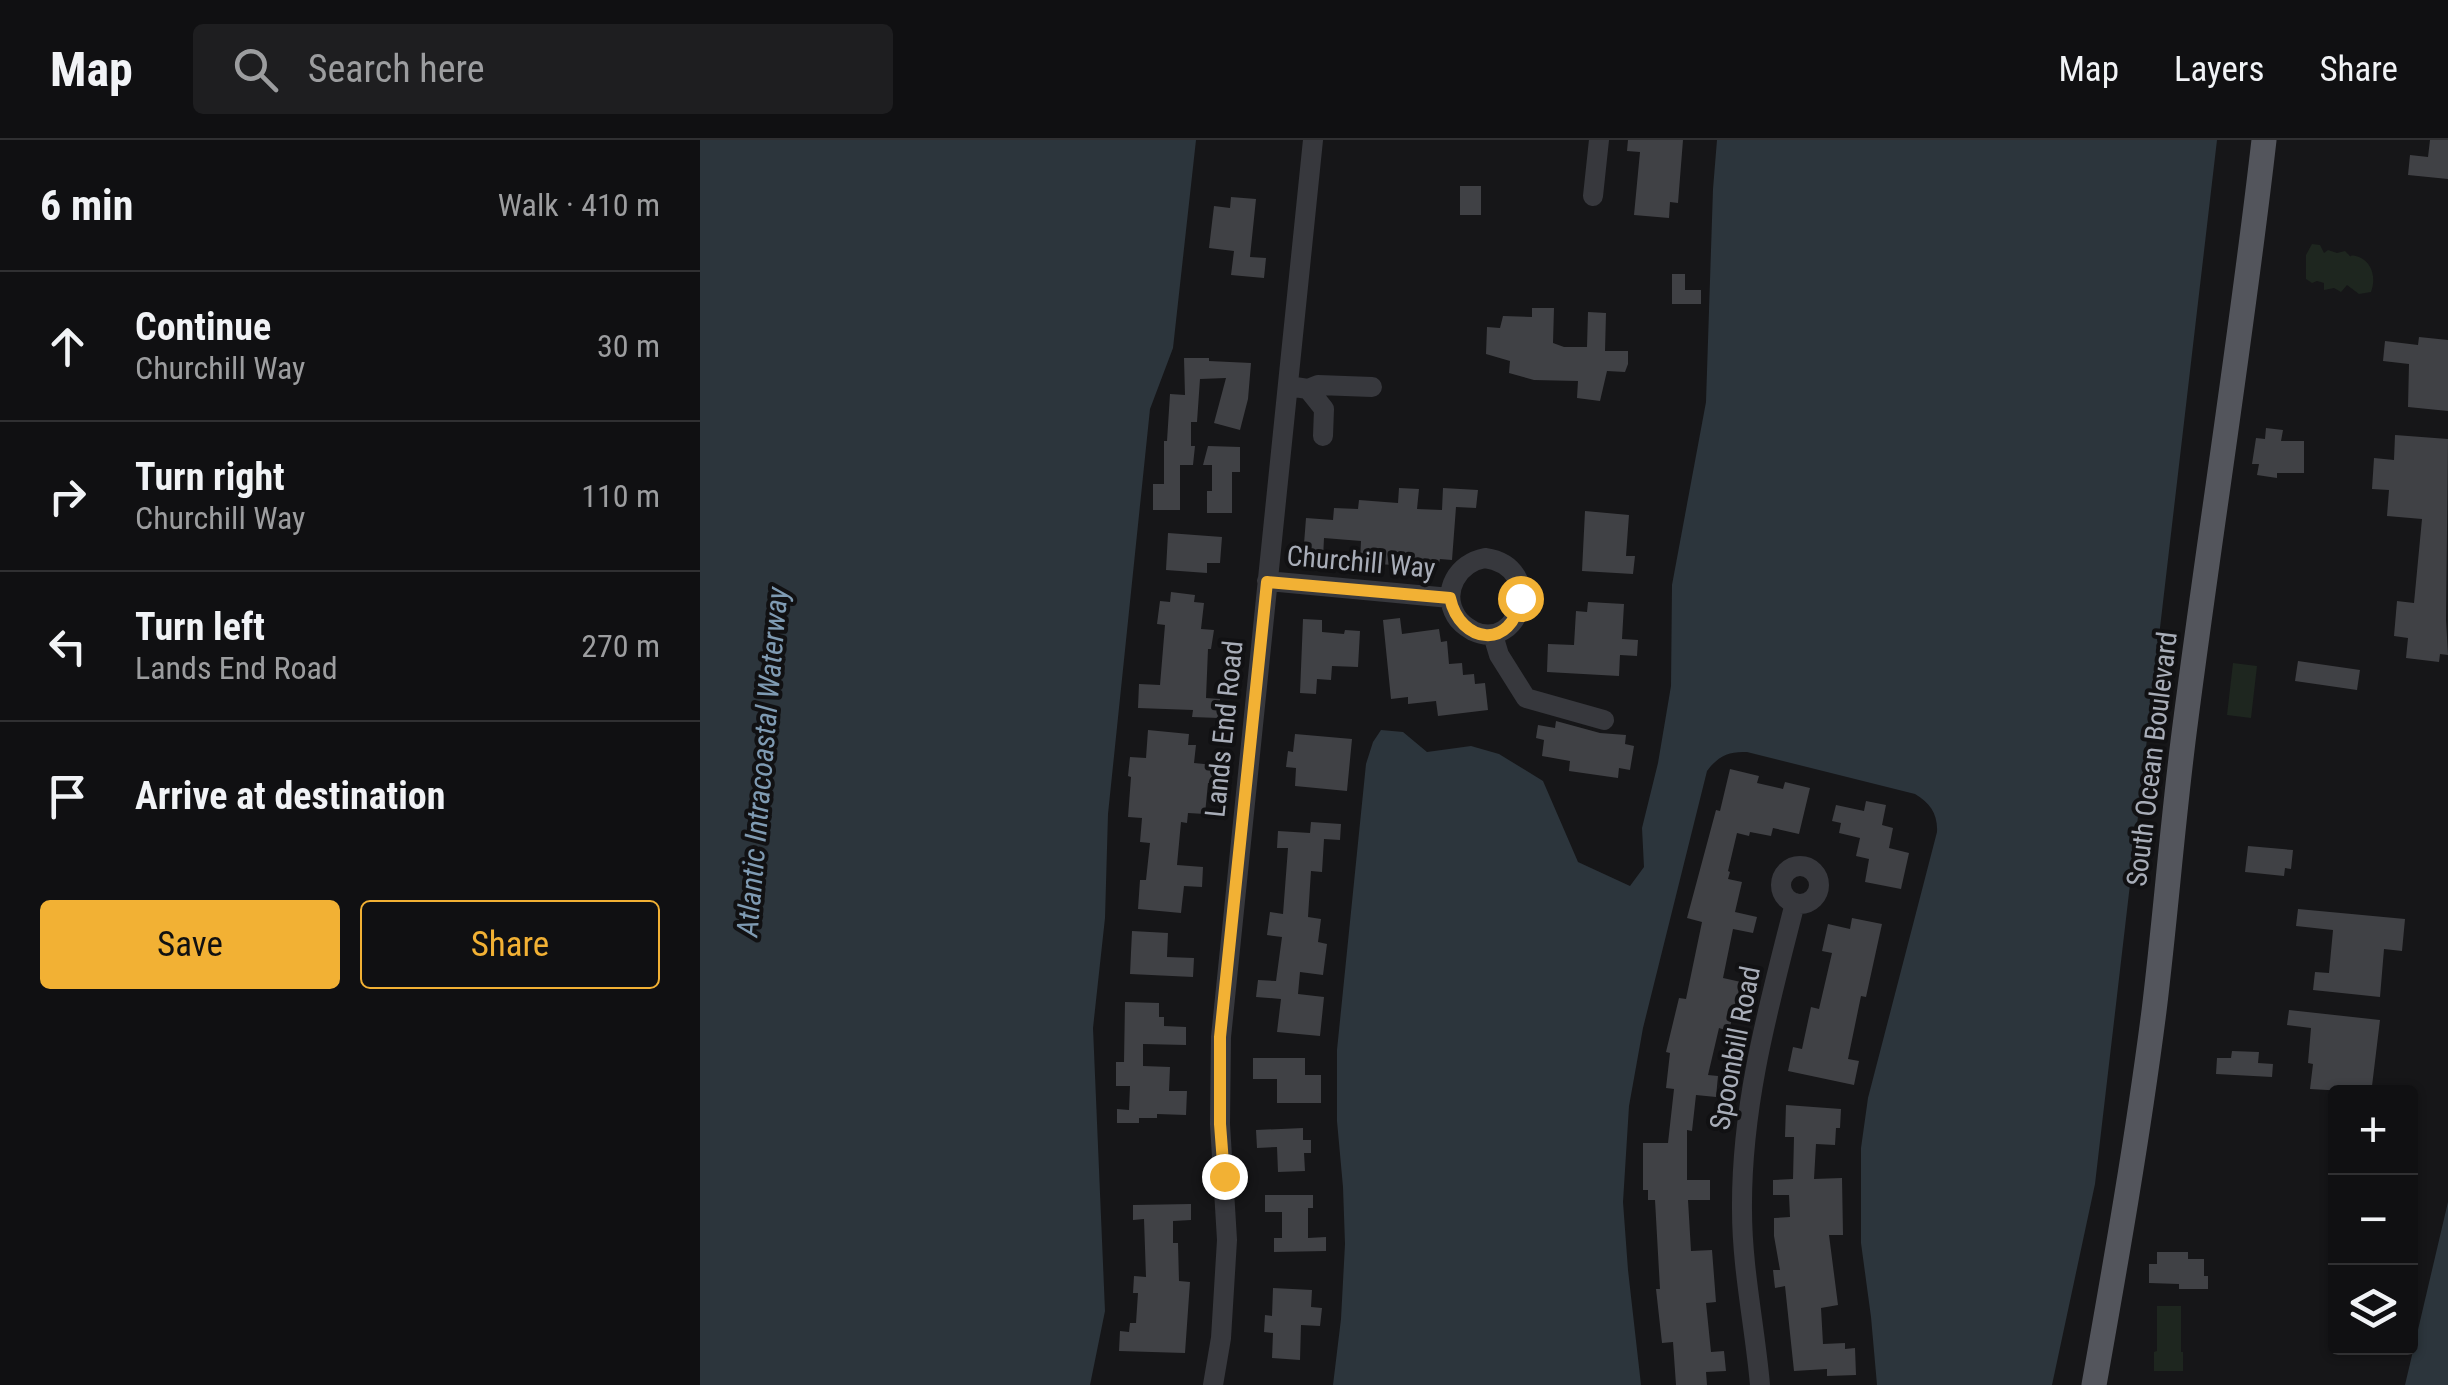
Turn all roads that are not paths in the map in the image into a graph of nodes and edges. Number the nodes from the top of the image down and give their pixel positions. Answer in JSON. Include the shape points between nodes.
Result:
{"nodes":[{"id":1,"x":1313,"y":140,"type":"edge"},
{"id":2,"x":1599,"y":140,"type":"edge"},
{"id":3,"x":2264,"y":140,"type":"edge"},
{"id":4,"x":1593,"y":196,"type":"dead end"},
{"id":5,"x":1298,"y":387,"type":"junction"},
{"id":6,"x":1372,"y":387,"type":"dead end"},
{"id":7,"x":1323,"y":436,"type":"dead end"},
{"id":8,"x":1267,"y":582,"type":"junction"},
{"id":9,"x":1450,"y":598,"type":"junction"},
{"id":10,"x":1494,"y":635,"type":"junction"},
{"id":11,"x":1604,"y":720,"type":"dead end"},
{"id":12,"x":1795,"y":903,"type":"dead end"},
{"id":13,"x":1214,"y":1385,"type":"edge"},
{"id":14,"x":1760,"y":1385,"type":"edge"},
{"id":15,"x":2094,"y":1385,"type":"edge"}],
"edges":[{"from":1,"to":5,"type":"street","name":"Lands End Road"},
{"from":2,"to":4,"type":"street"},
{"from":3,"to":15,"type":"main road","name":"South Ocean Boulevard","via":[[2178,780],[2154,1012]]},
{"from":5,"to":6,"type":"street"},
{"from":5,"to":7,"type":"street","via":[[1324,409]]},
{"from":5,"to":8,"type":"street","name":"Lands End Road"},
{"from":8,"to":9,"type":"street","name":"Churchill Way"},
{"from":8,"to":13,"type":"street","name":"Lands End Road","via":[[1220,1037],[1227,1240]]},
{"from":9,"to":10,"type":"street","name":"Churchill Way","via":[[1459,622]]},
{"from":9,"to":10,"type":"street","name":"Churchill Way","via":[[1462,567],[1472,560],[1508,566],[1520,586],[1518,610],[1506,630]]},
{"from":10,"to":11,"type":"street","via":[[1526,698]]},
{"from":12,"to":14,"type":"street","name":"Spoonbill Road","via":[[1754,1068],[1742,1159]]}]}
